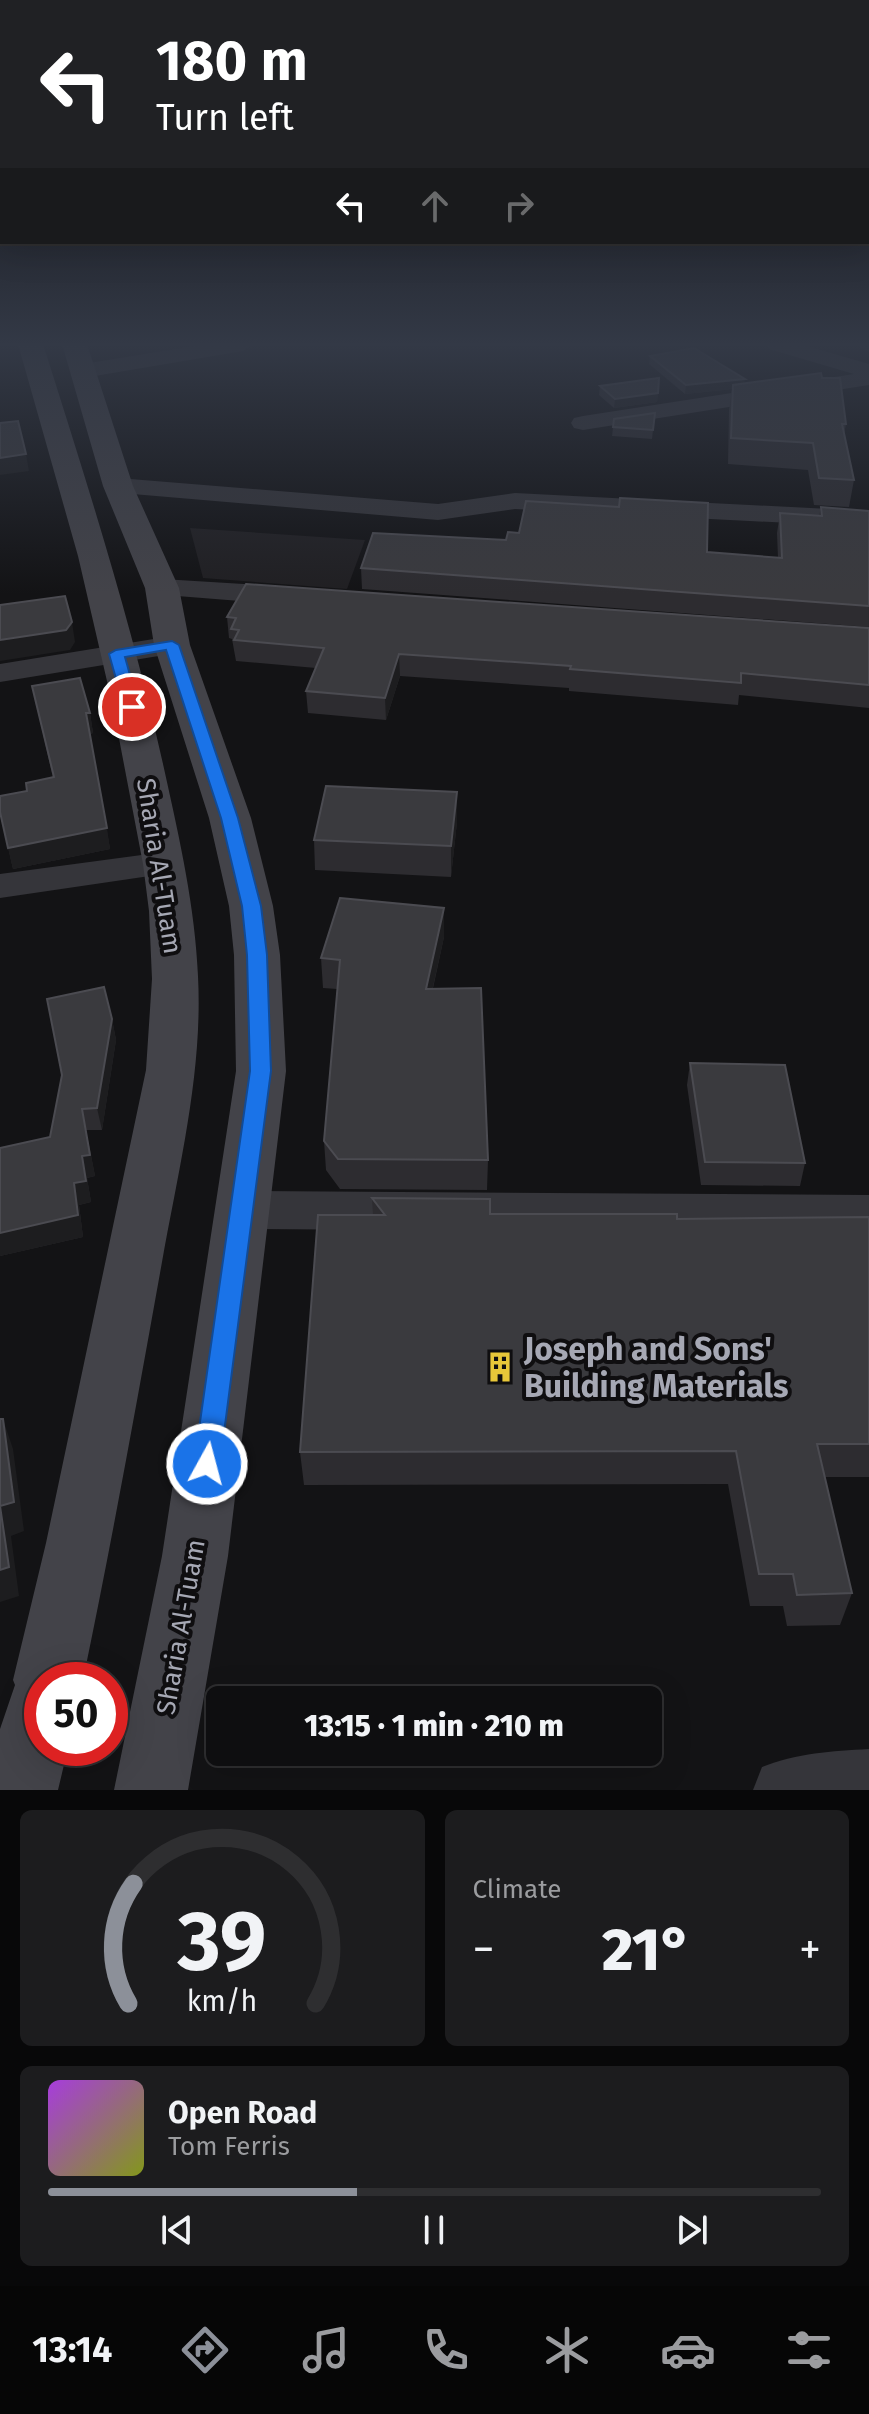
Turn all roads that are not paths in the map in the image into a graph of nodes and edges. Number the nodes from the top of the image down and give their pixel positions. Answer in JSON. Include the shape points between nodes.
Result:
{"nodes":[{"id":1,"x":55,"y":428,"type":"edge"},
{"id":2,"x":100,"y":428,"type":"edge"},
{"id":3,"x":118,"y":486,"type":"junction"},
{"id":4,"x":869,"y":519,"type":"edge"},
{"id":5,"x":162,"y":588,"type":"junction"},
{"id":6,"x":319,"y":598,"type":"edge"},
{"id":7,"x":172,"y":645,"type":"junction"},
{"id":8,"x":116,"y":654,"type":"junction"},
{"id":9,"x":0,"y":673,"type":"edge"},
{"id":10,"x":164,"y":864,"type":"junction"},
{"id":11,"x":0,"y":886,"type":"edge"},
{"id":12,"x":242,"y":1210,"type":"junction"},
{"id":13,"x":869,"y":1214,"type":"edge"},
{"id":14,"x":52,"y":1662,"type":"edge"},
{"id":15,"x":27,"y":1766,"type":"edge"},
{"id":16,"x":869,"y":1781,"type":"edge"},
{"id":17,"x":21,"y":1790,"type":"edge"},
{"id":18,"x":151,"y":1790,"type":"edge"},
{"id":19,"x":785,"y":1790,"type":"edge"}],
"edges":[{"from":1,"to":8,"type":"main road","name":"Sharia Al-Tuam","via":[[94,556]]},
{"from":2,"to":3,"type":"main road","name":"Sharia Al-Tuam"},
{"from":3,"to":4,"type":"street","via":[[438,512],[515,501]]},
{"from":3,"to":5,"type":"main road","name":"Sharia Al-Tuam"},
{"from":5,"to":6,"type":"street"},
{"from":5,"to":7,"type":"main road","name":"Sharia Al-Tuam"},
{"from":7,"to":8,"type":"street"},
{"from":7,"to":12,"type":"main road","name":"Sharia Al-Tuam","via":[[226,806],[251,906],[261,1071]]},
{"from":8,"to":9,"type":"street"},
{"from":8,"to":10,"type":"main road","name":"Sharia Al-Tuam"},
{"from":10,"to":11,"type":"street"},
{"from":10,"to":14,"type":"main road","name":"Sharia Al-Tuam","via":[[175,979],[171,1070]]},
{"from":12,"to":13,"type":"street"},
{"from":12,"to":18,"type":"main road","name":"Sharia Al-Tuam","via":[[195,1556]]},
{"from":15,"to":17,"type":"main road"},
{"from":16,"to":19,"type":"street"}]}
